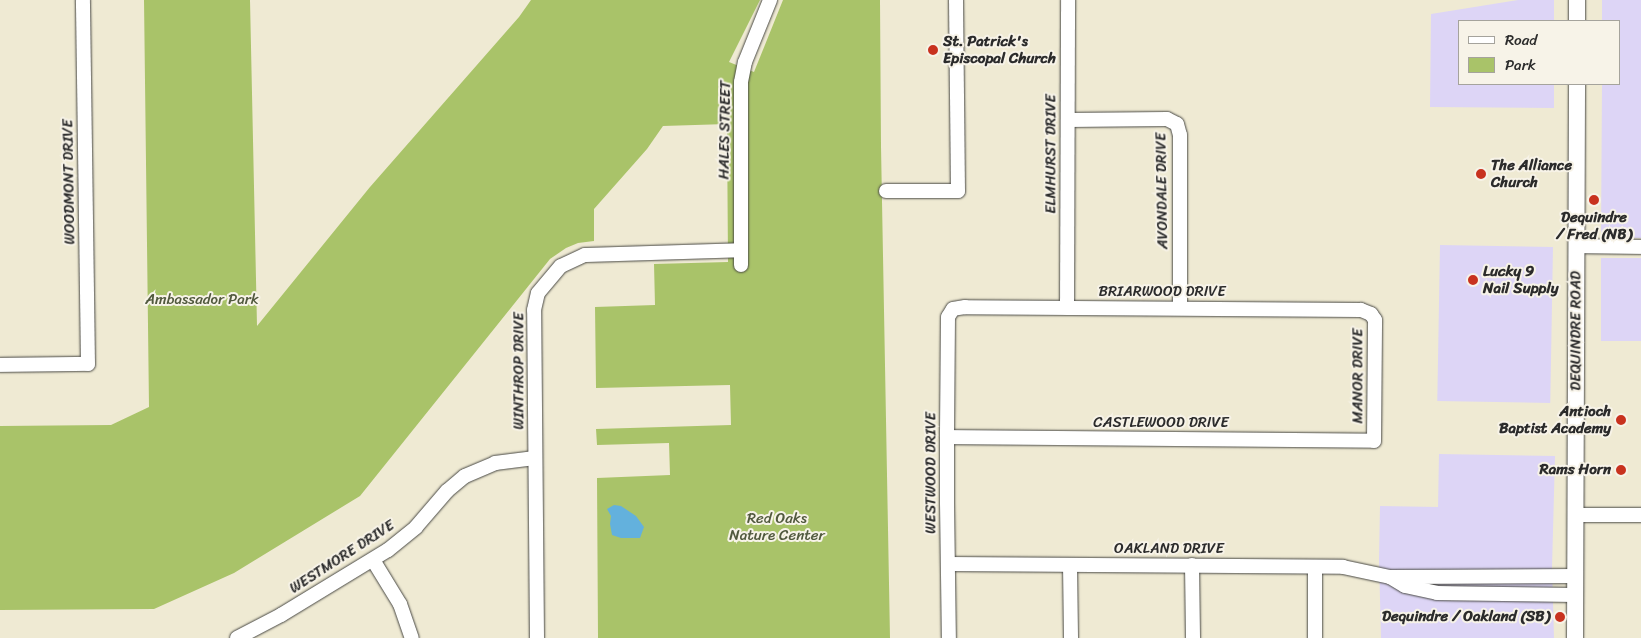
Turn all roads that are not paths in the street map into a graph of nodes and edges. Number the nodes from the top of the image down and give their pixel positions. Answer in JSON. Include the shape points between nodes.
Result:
{"nodes":[{"id":1,"x":83,"y":0,"type":"edge"},
{"id":2,"x":770,"y":0,"type":"edge"},
{"id":3,"x":956,"y":0,"type":"edge"},
{"id":4,"x":1068,"y":0,"type":"edge"},
{"id":5,"x":1577,"y":0,"type":"edge"},
{"id":6,"x":1577,"y":20,"type":"edge"},
{"id":7,"x":1577,"y":85,"type":"edge"},
{"id":8,"x":1068,"y":120,"type":"junction"},
{"id":9,"x":886,"y":191,"type":"dead end"},
{"id":10,"x":1577,"y":246,"type":"junction"},
{"id":11,"x":1641,"y":246,"type":"edge"},
{"id":12,"x":741,"y":250,"type":"junction"},
{"id":13,"x":741,"y":265,"type":"dead end"},
{"id":14,"x":1067,"y":308,"type":"junction"},
{"id":15,"x":1180,"y":308,"type":"junction"},
{"id":16,"x":953,"y":309,"type":"joint"},
{"id":17,"x":1371,"y":314,"type":"joint"},
{"id":18,"x":0,"y":365,"type":"edge"},
{"id":19,"x":947,"y":437,"type":"junction"},
{"id":20,"x":1374,"y":441,"type":"joint"},
{"id":21,"x":535,"y":458,"type":"junction"},
{"id":22,"x":1576,"y":515,"type":"junction"},
{"id":23,"x":1641,"y":515,"type":"edge"},
{"id":24,"x":374,"y":560,"type":"junction"},
{"id":25,"x":948,"y":564,"type":"junction"},
{"id":26,"x":1070,"y":564,"type":"junction"},
{"id":27,"x":1192,"y":565,"type":"junction"},
{"id":28,"x":1315,"y":566,"type":"junction"},
{"id":29,"x":1462,"y":576,"type":"junction"},
{"id":30,"x":1575,"y":576,"type":"junction"},
{"id":31,"x":1390,"y":577,"type":"junction"},
{"id":32,"x":1462,"y":594,"type":"junction"},
{"id":33,"x":1575,"y":595,"type":"junction"},
{"id":34,"x":237,"y":638,"type":"edge"},
{"id":35,"x":412,"y":638,"type":"edge"},
{"id":36,"x":537,"y":638,"type":"edge"},
{"id":37,"x":949,"y":638,"type":"edge"},
{"id":38,"x":1071,"y":638,"type":"edge"},
{"id":39,"x":1193,"y":638,"type":"edge"},
{"id":40,"x":1315,"y":638,"type":"edge"},
{"id":41,"x":1575,"y":638,"type":"edge"}],
"edges":[{"from":1,"to":18,"type":"street","name":"WOODMONT DRIVE","via":[[88,364]]},
{"from":2,"to":12,"type":"street","name":"HALES STREET","via":[[745,62],[741,82]]},
{"from":3,"to":9,"type":"street","via":[[958,191]]},
{"from":4,"to":8,"type":"street","name":"ELMHURST DRIVE"},
{"from":5,"to":6,"type":"main road"},
{"from":7,"to":10,"type":"main road","name":"DEQUINDRE ROAD"},
{"from":8,"to":14,"type":"street","name":"ELMHURST DRIVE"},
{"from":8,"to":15,"type":"street","name":"AVONDALE DRIVE","via":[[1166,119],[1177,124],[1180,136]]},
{"from":10,"to":11,"type":"street"},
{"from":10,"to":22,"type":"main road","name":"DEQUINDRE ROAD"},
{"from":12,"to":13,"type":"street","name":"HALES STREET"},
{"from":12,"to":21,"type":"street","name":"WINTHROP DRIVE","via":[[596,253],[571,259],[561,266],[535,300]]},
{"from":14,"to":15,"type":"street","name":"BRIARWOOD DRIVE"},
{"from":14,"to":16,"type":"street","name":"BRIARWOOD DRIVE","via":[[965,306]]},
{"from":15,"to":17,"type":"street","name":"BRIARWOOD DRIVE","via":[[1361,310]]},
{"from":16,"to":19,"type":"street","name":"WESTWOOD DRIVE","via":[[948,317]]},
{"from":17,"to":20,"type":"street","name":"MANOR DRIVE","via":[[1375,327]]},
{"from":19,"to":20,"type":"street","name":"CASTLEWOOD DRIVE"},
{"from":19,"to":25,"type":"street","name":"WESTWOOD DRIVE"},
{"from":21,"to":24,"type":"street","name":"WESTMORE DRIVE","via":[[495,463],[466,476],[447,491],[406,537]]},
{"from":21,"to":36,"type":"street","name":"WINTHROP DRIVE"},
{"from":22,"to":23,"type":"street"},
{"from":22,"to":30,"type":"main road","name":"DEQUINDRE ROAD"},
{"from":24,"to":34,"type":"street","name":"WESTMORE DRIVE"},
{"from":24,"to":35,"type":"street","via":[[400,604]]},
{"from":25,"to":26,"type":"street","name":"OAKLAND DRIVE"},
{"from":25,"to":37,"type":"street","name":"WESTWOOD DRIVE"},
{"from":26,"to":27,"type":"street","name":"OAKLAND DRIVE"},
{"from":26,"to":38,"type":"street"},
{"from":27,"to":28,"type":"street","name":"OAKLAND DRIVE"},
{"from":27,"to":39,"type":"street"},
{"from":28,"to":31,"type":"street","name":"OAKLAND DRIVE","via":[[1357,569]]},
{"from":28,"to":40,"type":"street"},
{"from":29,"to":30,"type":"street","name":"OAKLAND DRIVE"},
{"from":29,"to":31,"type":"street","name":"OAKLAND DRIVE"},
{"from":29,"to":32,"type":"street"},
{"from":30,"to":33,"type":"main road","name":"DEQUINDRE ROAD"},
{"from":31,"to":32,"type":"street","name":"OAKLAND DRIVE","via":[[1414,589]]},
{"from":32,"to":33,"type":"street","name":"OAKLAND DRIVE"},
{"from":33,"to":41,"type":"main road","name":"DEQUINDRE ROAD"}]}
